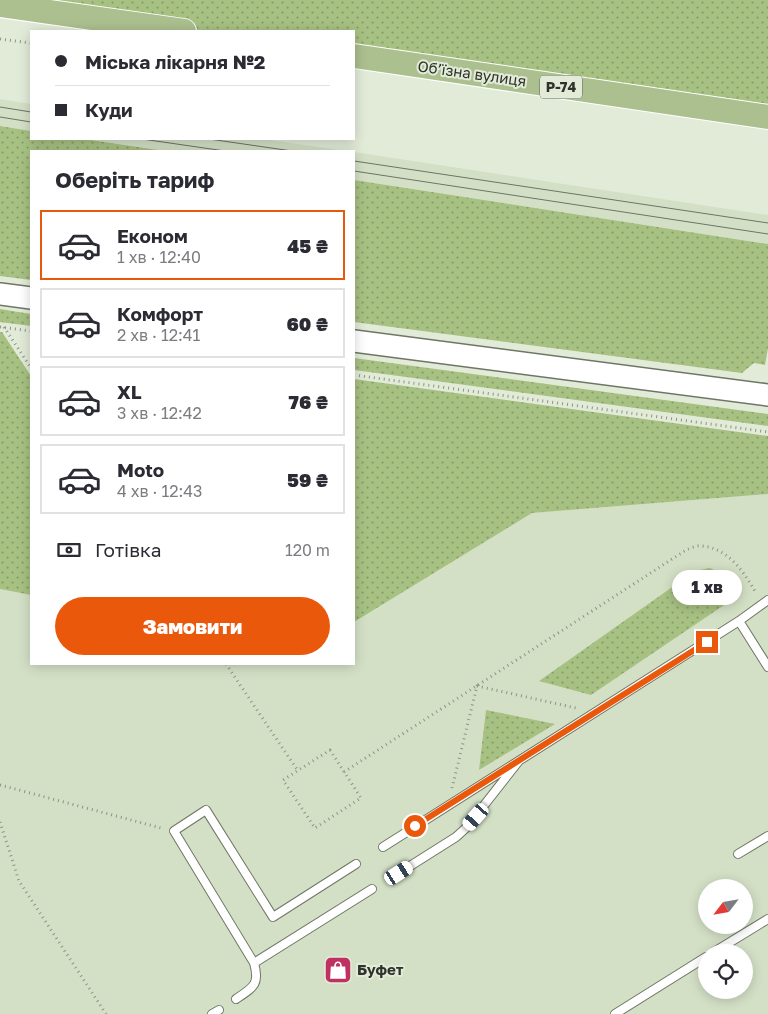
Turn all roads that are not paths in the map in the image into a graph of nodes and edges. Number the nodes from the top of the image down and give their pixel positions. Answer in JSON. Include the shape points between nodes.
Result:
{"nodes":[{"id":1,"x":0,"y":5,"type":"edge"},
{"id":2,"x":177,"y":30,"type":"edge"},
{"id":3,"x":355,"y":56,"type":"edge"},
{"id":4,"x":768,"y":117,"type":"edge"},
{"id":5,"x":0,"y":294,"type":"edge"},
{"id":6,"x":30,"y":298,"type":"edge"},
{"id":7,"x":355,"y":341,"type":"edge"},
{"id":8,"x":768,"y":395,"type":"edge"},
{"id":9,"x":765,"y":602,"type":"edge"},
{"id":10,"x":739,"y":621,"type":"junction"},
{"id":11,"x":768,"y":667,"type":"edge"},
{"id":12,"x":521,"y":759,"type":"junction"},
{"id":13,"x":768,"y":836,"type":"edge"},
{"id":14,"x":382,"y":847,"type":"dead end"},
{"id":15,"x":738,"y":854,"type":"dead end"},
{"id":16,"x":356,"y":864,"type":"dead end"},
{"id":17,"x":399,"y":873,"type":"dead end"},
{"id":18,"x":372,"y":889,"type":"dead end"},
{"id":19,"x":768,"y":919,"type":"edge"},
{"id":20,"x":727,"y":944,"type":"edge"},
{"id":21,"x":254,"y":962,"type":"junction"},
{"id":22,"x":698,"y":962,"type":"edge"},
{"id":23,"x":236,"y":999,"type":"dead end"},
{"id":24,"x":615,"y":1014,"type":"edge"}],
"edges":[{"from":1,"to":2,"type":"main road"},
{"from":3,"to":4,"type":"main road","name":"Обʼїзна вулиця","number":"Р-74"},
{"from":5,"to":6,"type":"street"},
{"from":7,"to":8,"type":"street"},
{"from":9,"to":10,"type":"lane"},
{"from":10,"to":11,"type":"lane"},
{"from":10,"to":12,"type":"lane"},
{"from":12,"to":14,"type":"lane"},
{"from":12,"to":17,"type":"lane","via":[[468,827]]},
{"from":13,"to":15,"type":"lane"},
{"from":16,"to":21,"type":"lane","via":[[273,917],[206,810],[174,831]]},
{"from":18,"to":21,"type":"lane"},
{"from":19,"to":20,"type":"lane"},
{"from":21,"to":23,"type":"lane","via":[[255,983]]},
{"from":22,"to":24,"type":"lane"}]}
